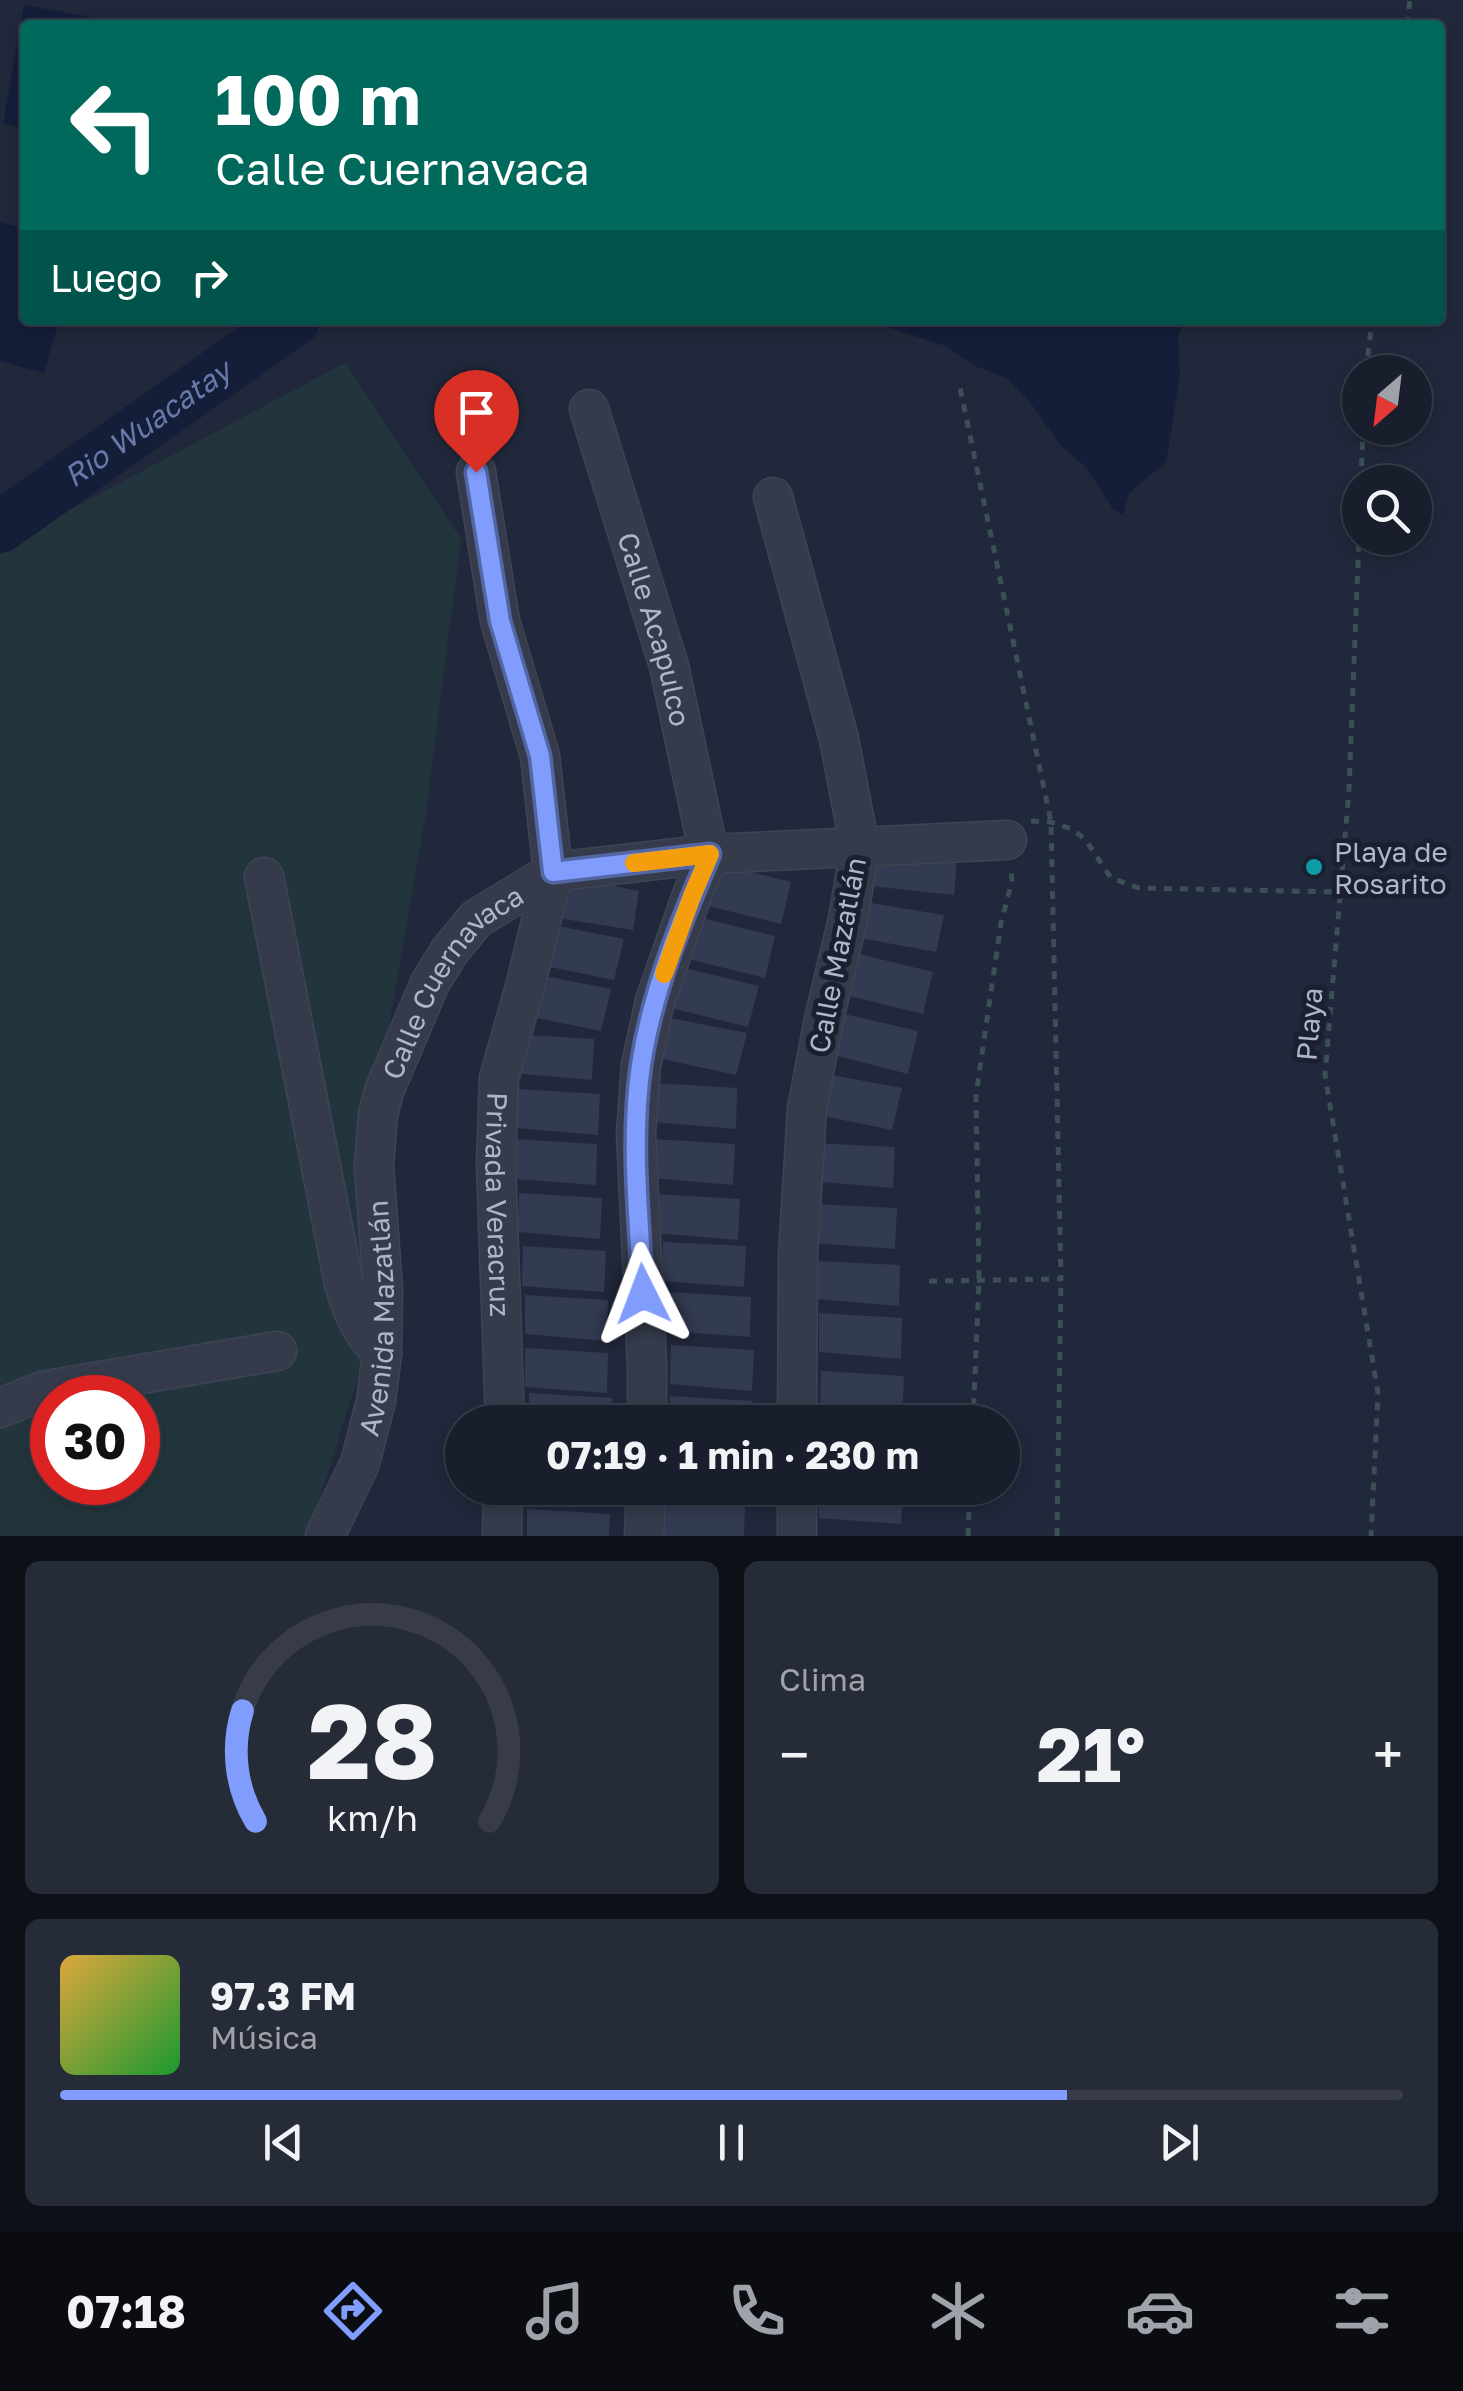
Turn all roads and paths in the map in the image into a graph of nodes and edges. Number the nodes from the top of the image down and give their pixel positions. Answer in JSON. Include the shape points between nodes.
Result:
{"nodes":[{"id":1,"x":1371,"y":325,"type":"edge"},
{"id":2,"x":1368,"y":355,"type":"edge"},
{"id":3,"x":959,"y":383,"type":"dead end"},
{"id":4,"x":590,"y":409,"type":"dead end"},
{"id":5,"x":476,"y":472,"type":"dead end"},
{"id":6,"x":773,"y":497,"type":"dead end"},
{"id":7,"x":1358,"y":555,"type":"edge"},
{"id":8,"x":1051,"y":822,"type":"junction"},
{"id":9,"x":1007,"y":840,"type":"junction"},
{"id":10,"x":860,"y":848,"type":"junction"},
{"id":11,"x":710,"y":854,"type":"junction"},
{"id":12,"x":553,"y":872,"type":"junction"},
{"id":13,"x":264,"y":877,"type":"dead end"},
{"id":14,"x":1340,"y":892,"type":"junction"},
{"id":15,"x":384,"y":1091,"type":"joint"},
{"id":16,"x":1061,"y":1279,"type":"junction"},
{"id":17,"x":978,"y":1280,"type":"junction"},
{"id":18,"x":929,"y":1281,"type":"dead end"},
{"id":19,"x":277,"y":1351,"type":"dead end"},
{"id":20,"x":382,"y":1353,"type":"junction"},
{"id":21,"x":504,"y":1405,"type":"edge"},
{"id":22,"x":647,"y":1405,"type":"edge"},
{"id":23,"x":797,"y":1405,"type":"edge"},
{"id":24,"x":974,"y":1405,"type":"edge"},
{"id":25,"x":0,"y":1408,"type":"edge"},
{"id":26,"x":503,"y":1505,"type":"edge"},
{"id":27,"x":645,"y":1505,"type":"edge"},
{"id":28,"x":797,"y":1505,"type":"edge"},
{"id":29,"x":969,"y":1505,"type":"edge"},
{"id":30,"x":325,"y":1536,"type":"edge"},
{"id":31,"x":502,"y":1536,"type":"edge"},
{"id":32,"x":644,"y":1536,"type":"edge"},
{"id":33,"x":797,"y":1536,"type":"edge"},
{"id":34,"x":968,"y":1536,"type":"edge"},
{"id":35,"x":1057,"y":1536,"type":"edge"},
{"id":36,"x":1372,"y":1536,"type":"edge"}],
"edges":[{"from":1,"to":2,"type":"path"},
{"from":3,"to":8,"type":"path"},
{"from":4,"to":11,"type":"street","name":"Calle Acapulco","via":[[668,666]]},
{"from":5,"to":12,"type":"street","via":[[500,621],[540,756]]},
{"from":6,"to":10,"type":"street","name":"Calle Mazatlán"},
{"from":7,"to":14,"type":"path","name":"Playa"},
{"from":8,"to":9,"type":"path","via":[[1029,821]]},
{"from":8,"to":14,"type":"path","via":[[1085,839],[1111,878],[1139,888]]},
{"from":8,"to":16,"type":"path"},
{"from":9,"to":10,"type":"street","name":"Calle Cuernavaca"},
{"from":9,"to":17,"type":"path","via":[[1012,881],[976,1095]]},
{"from":10,"to":11,"type":"street","name":"Calle Cuernavaca"},
{"from":10,"to":23,"type":"street","name":"Calle Mazatlán","via":[[807,1110]]},
{"from":11,"to":12,"type":"street","name":"Calle Cuernavaca"},
{"from":11,"to":22,"type":"street","via":[[655,1000],[641,1064],[636,1134]]},
{"from":12,"to":15,"type":"street","name":"Calle Cuernavaca","via":[[476,919],[462,935],[430,983]]},
{"from":12,"to":21,"type":"street","name":"Privada Veracruz","via":[[499,1078]]},
{"from":13,"to":20,"type":"street","via":[[344,1283],[360,1327]]},
{"from":14,"to":36,"type":"path","name":"Playa","via":[[1325,1075],[1378,1393]]},
{"from":15,"to":20,"type":"street","name":"Avenida Mazatlán","via":[[374,1166]]},
{"from":16,"to":17,"type":"path"},
{"from":16,"to":35,"type":"path"},
{"from":17,"to":18,"type":"path"},
{"from":17,"to":24,"type":"path"},
{"from":19,"to":25,"type":"street","via":[[42,1391]]},
{"from":20,"to":30,"type":"street","name":"Avenida Mazatlán","via":[[360,1463]]},
{"from":26,"to":31,"type":"street"},
{"from":27,"to":32,"type":"street"},
{"from":28,"to":33,"type":"street"},
{"from":29,"to":34,"type":"path"}]}
